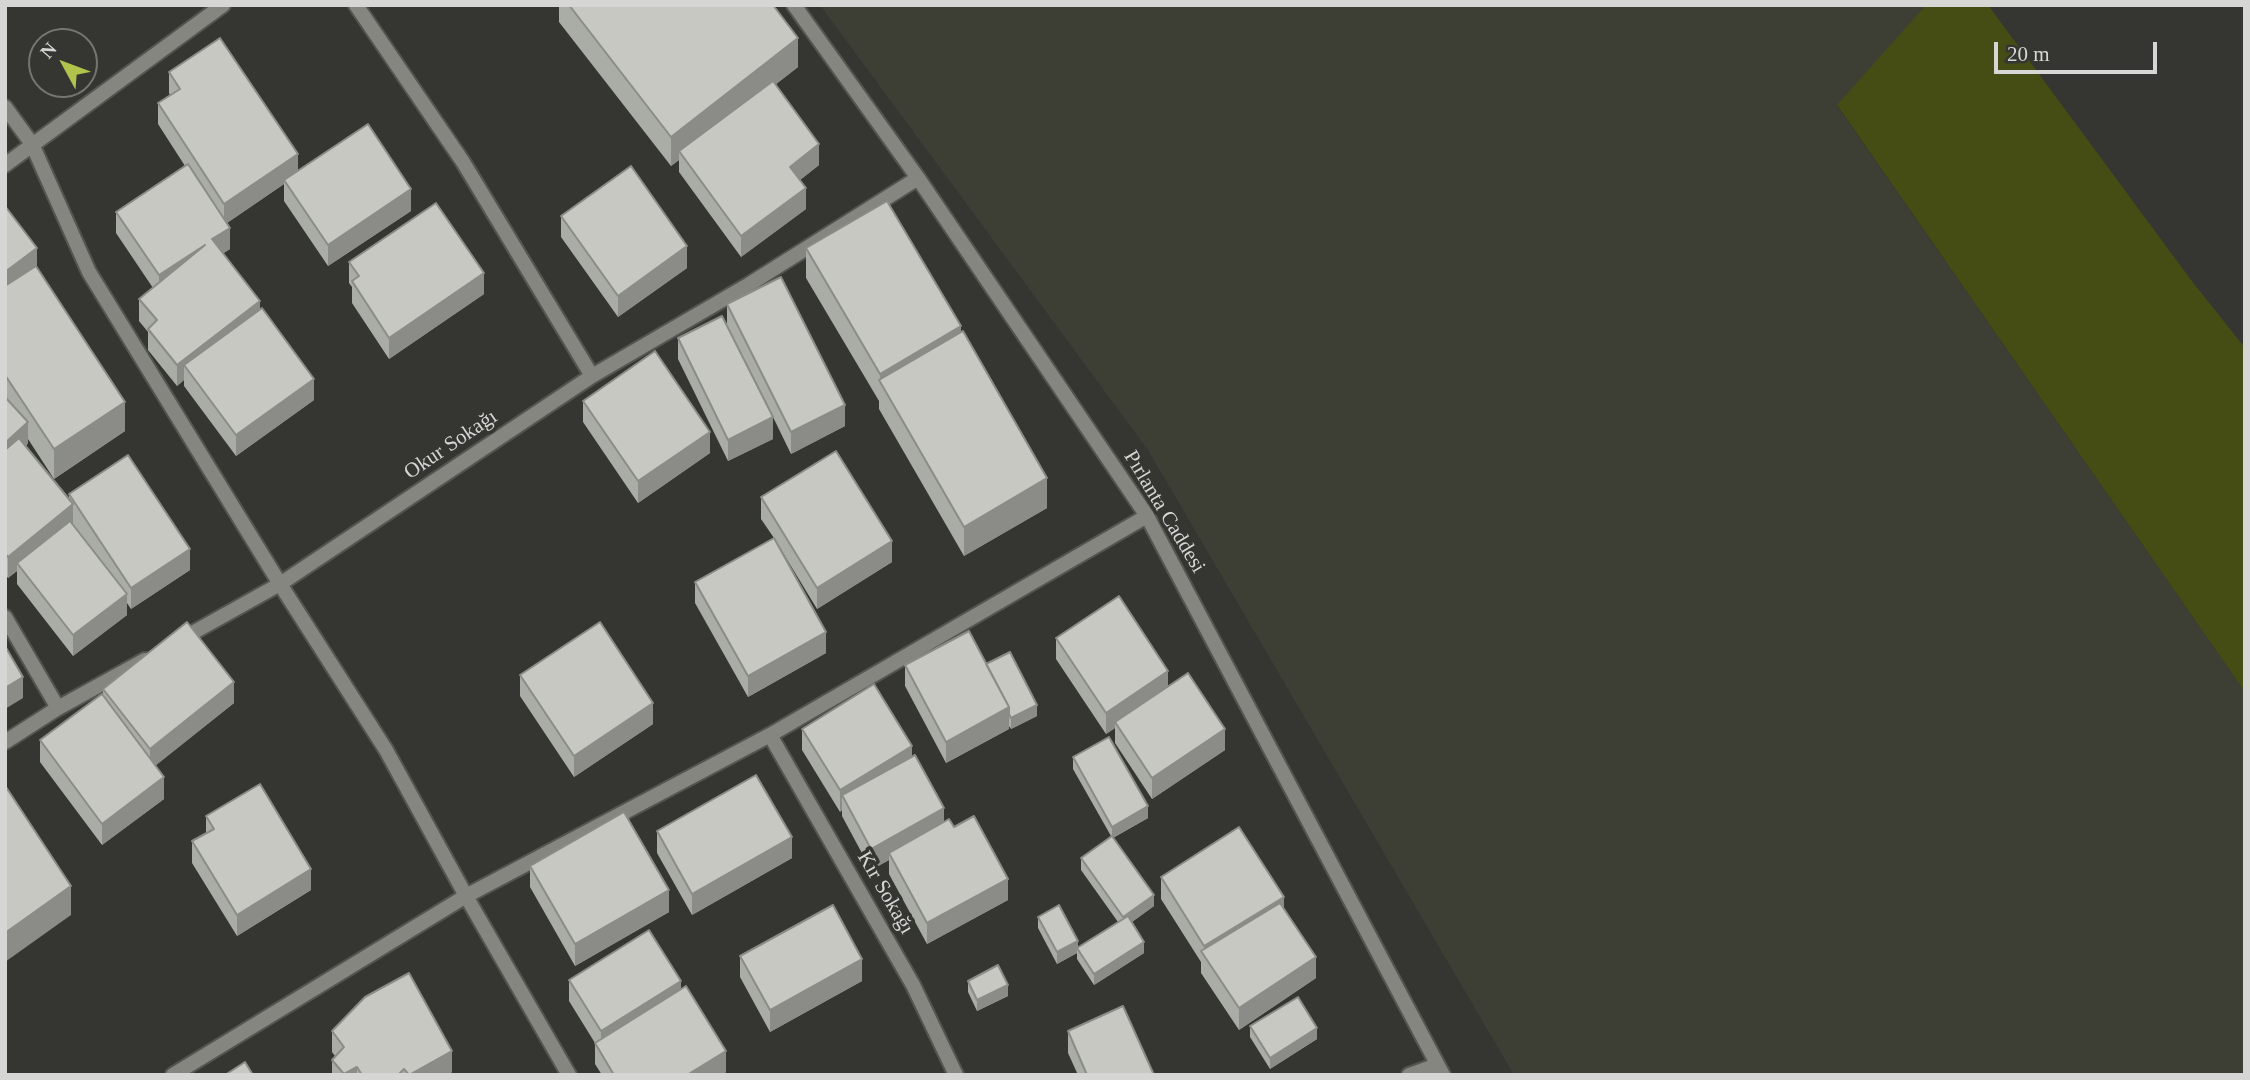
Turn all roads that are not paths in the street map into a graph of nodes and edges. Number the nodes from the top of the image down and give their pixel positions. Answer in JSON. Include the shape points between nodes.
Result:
{"nodes":[{"id":1,"x":223,"y":5,"type":"edge"},
{"id":2,"x":356,"y":5,"type":"edge"},
{"id":3,"x":794,"y":5,"type":"edge"},
{"id":4,"x":5,"y":107,"type":"edge"},
{"id":5,"x":32,"y":144,"type":"junction"},
{"id":6,"x":5,"y":165,"type":"edge"},
{"id":7,"x":918,"y":178,"type":"junction"},
{"id":8,"x":592,"y":376,"type":"junction"},
{"id":9,"x":1147,"y":516,"type":"junction"},
{"id":10,"x":280,"y":584,"type":"junction"},
{"id":11,"x":5,"y":617,"type":"edge"},
{"id":12,"x":58,"y":708,"type":"junction"},
{"id":13,"x":770,"y":735,"type":"junction"},
{"id":14,"x":5,"y":742,"type":"edge"},
{"id":15,"x":466,"y":896,"type":"junction"},
{"id":16,"x":1440,"y":1070,"type":"edge"},
{"id":17,"x":173,"y":1075,"type":"edge"},
{"id":18,"x":569,"y":1075,"type":"edge"},
{"id":19,"x":956,"y":1075,"type":"edge"},
{"id":20,"x":1409,"y":1075,"type":"edge"}],
"edges":[{"from":1,"to":5,"type":"street"},
{"from":2,"to":8,"type":"street","via":[[463,162]]},
{"from":3,"to":7,"type":"street","name":"Pırlanta Caddesi"},
{"from":4,"to":5,"type":"street"},
{"from":5,"to":6,"type":"street"},
{"from":5,"to":10,"type":"street","via":[[89,272]]},
{"from":7,"to":8,"type":"street","name":"Okur Sokağı"},
{"from":7,"to":9,"type":"street","name":"Pırlanta Caddesi"},
{"from":8,"to":10,"type":"street","name":"Okur Sokağı"},
{"from":9,"to":13,"type":"street"},
{"from":9,"to":16,"type":"street","name":"Pırlanta Caddesi"},
{"from":10,"to":12,"type":"street","name":"Okur Sokağı"},
{"from":10,"to":15,"type":"street","via":[[386,750]]},
{"from":11,"to":12,"type":"street"},
{"from":12,"to":14,"type":"street","name":"Okur Sokağı"},
{"from":13,"to":15,"type":"street"},
{"from":13,"to":19,"type":"street","name":"Kır Sokağı","via":[[913,985]]},
{"from":15,"to":17,"type":"street"},
{"from":15,"to":18,"type":"street"},
{"from":16,"to":20,"type":"street"}]}
